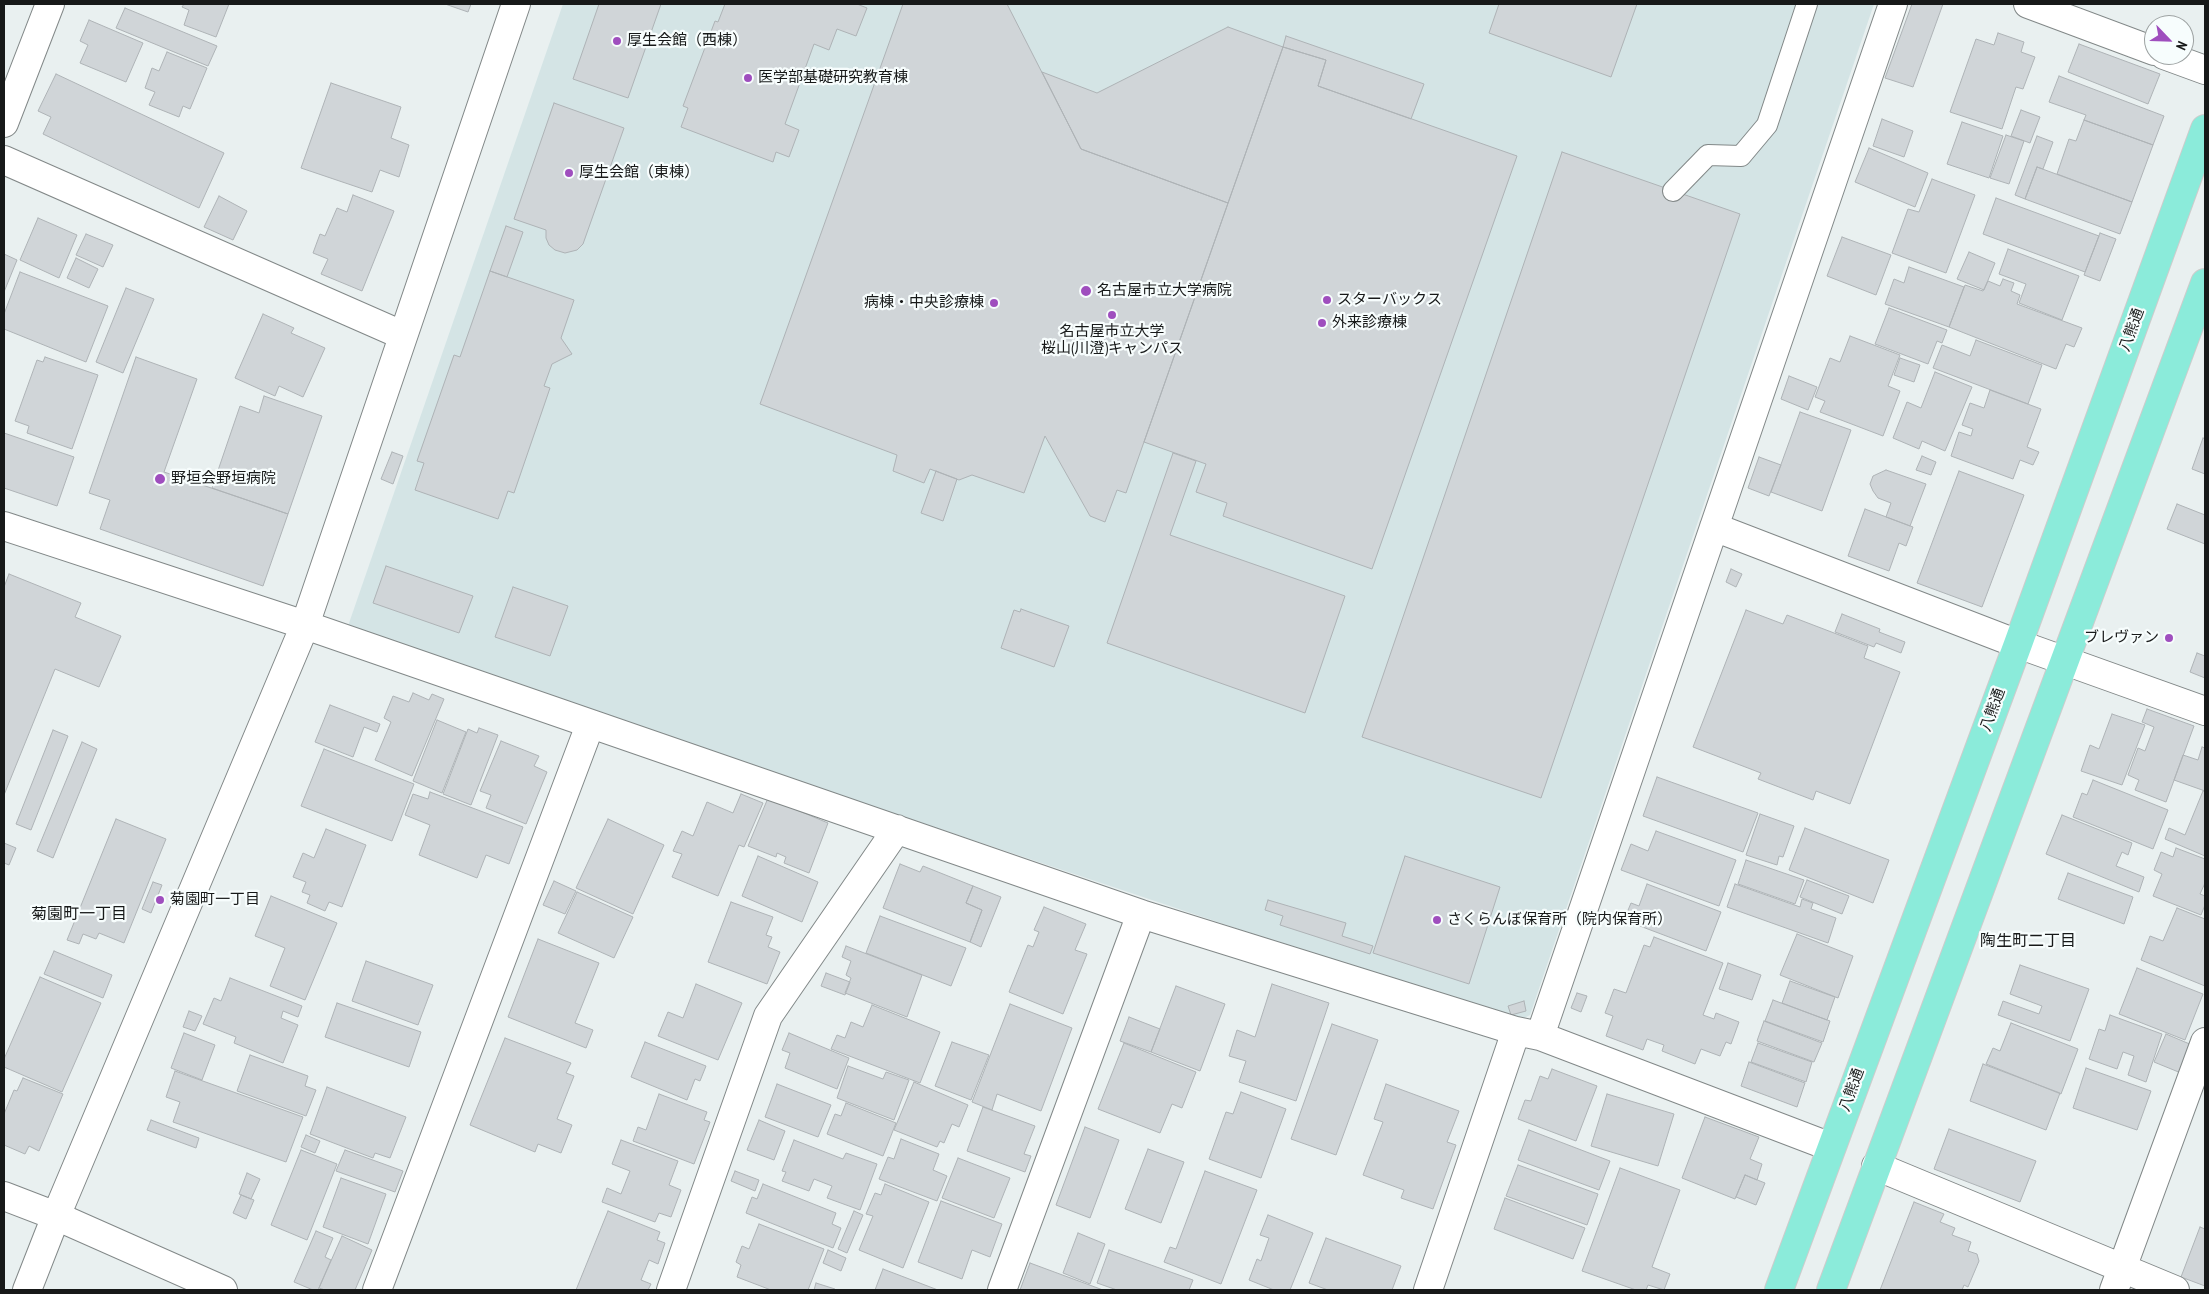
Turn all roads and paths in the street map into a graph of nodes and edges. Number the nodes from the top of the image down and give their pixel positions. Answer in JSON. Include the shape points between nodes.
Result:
{"nodes":[{"id":1,"x":50,"y":4,"type":"edge"},
{"id":2,"x":516,"y":4,"type":"edge"},
{"id":3,"x":1807,"y":4,"type":"edge"},
{"id":4,"x":1893,"y":4,"type":"edge"},
{"id":5,"x":2028,"y":4,"type":"edge"},
{"id":6,"x":2144,"y":47,"type":"edge"},
{"id":7,"x":2191,"y":65,"type":"edge"},
{"id":8,"x":2205,"y":70,"type":"edge"},
{"id":9,"x":4,"y":123,"type":"edge"},
{"id":10,"x":2205,"y":129,"type":"edge"},
{"id":11,"x":4,"y":160,"type":"edge"},
{"id":12,"x":1673,"y":191,"type":"dead end"},
{"id":13,"x":2205,"y":283,"type":"edge"},
{"id":14,"x":402,"y":335,"type":"junction"},
{"id":15,"x":4,"y":526,"type":"edge"},
{"id":16,"x":1714,"y":527,"type":"junction"},
{"id":17,"x":305,"y":624,"type":"junction"},
{"id":18,"x":2018,"y":644,"type":"junction"},
{"id":19,"x":2064,"y":660,"type":"junction"},
{"id":20,"x":2205,"y":711,"type":"edge"},
{"id":21,"x":590,"y":725,"type":"junction"},
{"id":22,"x":897,"y":829,"type":"junction"},
{"id":23,"x":1141,"y":914,"type":"junction"},
{"id":24,"x":1528,"y":1034,"type":"junction"},
{"id":25,"x":2205,"y":1042,"type":"edge"},
{"id":26,"x":1831,"y":1147,"type":"junction"},
{"id":27,"x":1876,"y":1166,"type":"junction"},
{"id":28,"x":4,"y":1196,"type":"edge"},
{"id":29,"x":56,"y":1216,"type":"junction"},
{"id":30,"x":2118,"y":1279,"type":"edge"},
{"id":31,"x":27,"y":1290,"type":"edge"},
{"id":32,"x":223,"y":1290,"type":"edge"},
{"id":33,"x":377,"y":1290,"type":"edge"},
{"id":34,"x":671,"y":1290,"type":"edge"},
{"id":35,"x":1002,"y":1290,"type":"edge"},
{"id":36,"x":1428,"y":1290,"type":"edge"},
{"id":37,"x":1779,"y":1290,"type":"edge"},
{"id":38,"x":1831,"y":1290,"type":"edge"},
{"id":39,"x":2175,"y":1290,"type":"edge"}],
"edges":[{"from":1,"to":9,"type":"street"},
{"from":2,"to":14,"type":"street"},
{"from":3,"to":12,"type":"lane","via":[[1767,126],[1741,156],[1708,155]]},
{"from":4,"to":16,"type":"street"},
{"from":5,"to":6,"type":"street"},
{"from":7,"to":8,"type":"street"},
{"from":10,"to":18,"type":"main road","name":"八熊通"},
{"from":11,"to":14,"type":"street"},
{"from":13,"to":19,"type":"main road"},
{"from":14,"to":17,"type":"street"},
{"from":15,"to":17,"type":"street"},
{"from":16,"to":18,"type":"street"},
{"from":16,"to":24,"type":"street"},
{"from":17,"to":21,"type":"street"},
{"from":17,"to":29,"type":"street"},
{"from":18,"to":19,"type":"street"},
{"from":18,"to":26,"type":"main road","name":"八熊通"},
{"from":19,"to":20,"type":"street"},
{"from":19,"to":27,"type":"main road"},
{"from":21,"to":22,"type":"street"},
{"from":21,"to":33,"type":"street"},
{"from":22,"to":23,"type":"street"},
{"from":22,"to":34,"type":"street","via":[[768,1016]]},
{"from":23,"to":24,"type":"street"},
{"from":23,"to":35,"type":"street"},
{"from":24,"to":26,"type":"street"},
{"from":24,"to":36,"type":"street"},
{"from":25,"to":30,"type":"street"},
{"from":26,"to":37,"type":"main road","name":"八熊通"},
{"from":27,"to":30,"type":"street"},
{"from":27,"to":38,"type":"main road"},
{"from":28,"to":29,"type":"street"},
{"from":29,"to":31,"type":"street"},
{"from":29,"to":32,"type":"street"},
{"from":30,"to":39,"type":"street"}]}
